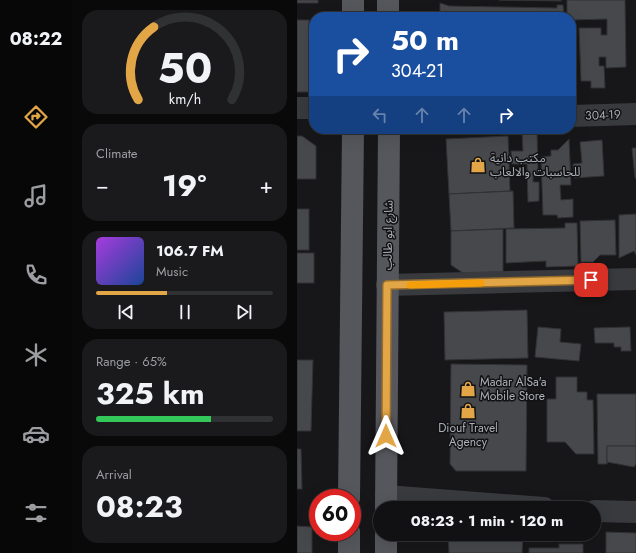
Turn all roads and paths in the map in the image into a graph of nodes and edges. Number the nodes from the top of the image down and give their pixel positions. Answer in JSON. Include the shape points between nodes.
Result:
{"nodes":[{"id":1,"x":353,"y":0,"type":"edge"},
{"id":2,"x":388,"y":0,"type":"edge"},
{"id":3,"x":353,"y":12,"type":"edge"},
{"id":4,"x":388,"y":12,"type":"edge"},
{"id":5,"x":297,"y":108,"type":"edge"},
{"id":6,"x":309,"y":108,"type":"edge"},
{"id":7,"x":636,"y":114,"type":"edge"},
{"id":8,"x":576,"y":116,"type":"edge"},
{"id":9,"x":353,"y":134,"type":"edge"},
{"id":10,"x":389,"y":134,"type":"edge"},
{"id":11,"x":636,"y":279,"type":"edge"},
{"id":12,"x":387,"y":285,"type":"junction"},
{"id":13,"x":349,"y":489,"type":"edge"},
{"id":14,"x":386,"y":501,"type":"edge"},
{"id":15,"x":601,"y":511,"type":"edge"},
{"id":16,"x":636,"y":512,"type":"edge"},
{"id":17,"x":349,"y":541,"type":"edge"},
{"id":18,"x":386,"y":541,"type":"edge"},
{"id":19,"x":349,"y":553,"type":"edge"},
{"id":20,"x":386,"y":553,"type":"edge"}],
"edges":[{"from":1,"to":3,"type":"main road"},
{"from":2,"to":4,"type":"main road"},
{"from":5,"to":6,"type":"street"},
{"from":7,"to":8,"type":"street","name":"304-19"},
{"from":9,"to":13,"type":"main road"},
{"from":10,"to":12,"type":"main road","name":"شارع ابو طالب"},
{"from":11,"to":12,"type":"street"},
{"from":12,"to":14,"type":"main road","name":"شارع ابو طالب"},
{"from":15,"to":16,"type":"street"},
{"from":17,"to":19,"type":"main road"},
{"from":18,"to":20,"type":"main road"}]}
